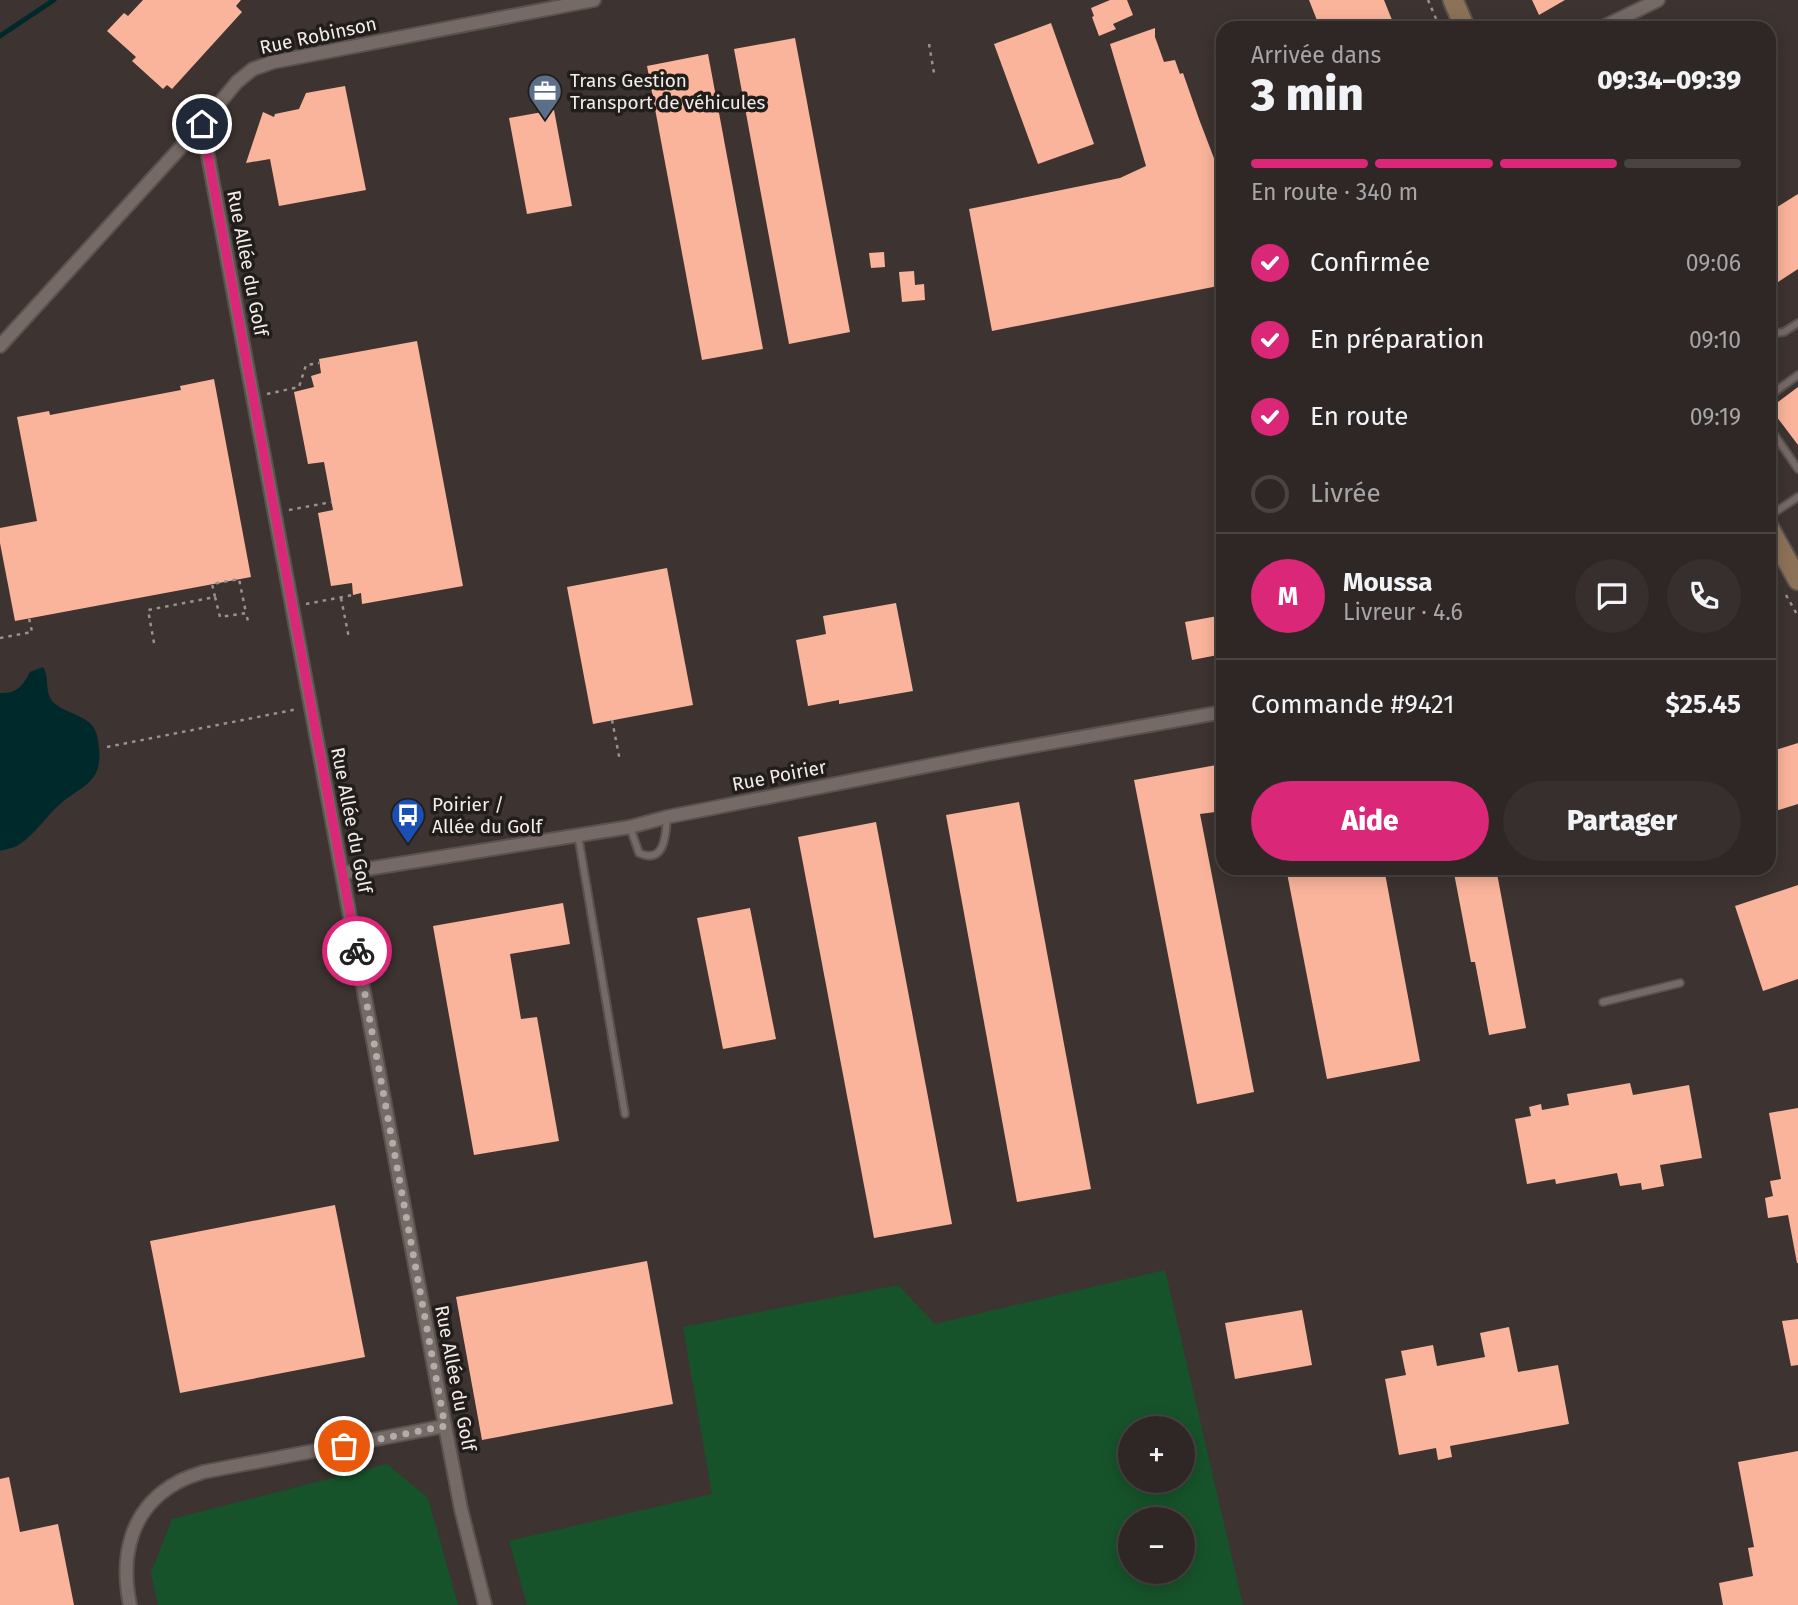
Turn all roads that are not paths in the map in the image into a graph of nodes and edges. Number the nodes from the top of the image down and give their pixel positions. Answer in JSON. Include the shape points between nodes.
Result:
{"nodes":[{"id":1,"x":594,"y":0,"type":"edge"},
{"id":2,"x":1453,"y":0,"type":"edge"},
{"id":3,"x":1658,"y":0,"type":"edge"},
{"id":4,"x":1462,"y":21,"type":"edge"},
{"id":5,"x":1615,"y":21,"type":"edge"},
{"id":6,"x":202,"y":124,"type":"junction"},
{"id":7,"x":1798,"y":323,"type":"edge"},
{"id":8,"x":1776,"y":333,"type":"edge"},
{"id":9,"x":0,"y":345,"type":"edge"},
{"id":10,"x":1798,"y":375,"type":"edge"},
{"id":11,"x":1776,"y":391,"type":"edge"},
{"id":12,"x":1776,"y":437,"type":"edge"},
{"id":13,"x":1798,"y":469,"type":"edge"},
{"id":14,"x":1798,"y":497,"type":"edge"},
{"id":15,"x":1776,"y":511,"type":"edge"},
{"id":16,"x":1776,"y":541,"type":"edge"},
{"id":17,"x":1798,"y":580,"type":"edge"},
{"id":18,"x":1216,"y":713,"type":"edge"},
{"id":19,"x":667,"y":817,"type":"junction"},
{"id":20,"x":630,"y":827,"type":"junction"},
{"id":21,"x":578,"y":835,"type":"junction"},
{"id":22,"x":342,"y":873,"type":"junction"},
{"id":23,"x":1679,"y":983,"type":"dead end"},
{"id":24,"x":1603,"y":1002,"type":"dead end"},
{"id":25,"x":625,"y":1114,"type":"dead end"},
{"id":26,"x":445,"y":1426,"type":"junction"},
{"id":27,"x":130,"y":1605,"type":"edge"},
{"id":28,"x":485,"y":1605,"type":"edge"}],
"edges":[{"from":1,"to":6,"type":"street","name":"Rue Robinson","via":[[273,62],[253,69],[237,82]]},
{"from":2,"to":4,"type":"street"},
{"from":3,"to":5,"type":"street"},
{"from":6,"to":9,"type":"street","name":"Rue Robinson"},
{"from":6,"to":22,"type":"street","name":"Rue Allée du Golf"},
{"from":7,"to":8,"type":"lane"},
{"from":10,"to":11,"type":"lane"},
{"from":12,"to":13,"type":"lane"},
{"from":14,"to":15,"type":"lane"},
{"from":16,"to":17,"type":"street"},
{"from":18,"to":19,"type":"street","name":"Rue Poirier"},
{"from":19,"to":20,"type":"street","name":"Rue Poirier"},
{"from":19,"to":20,"type":"lane","via":[[665,839],[654,855],[639,853]]},
{"from":20,"to":21,"type":"street","name":"Rue Poirier"},
{"from":21,"to":22,"type":"street","name":"Rue Poirier"},
{"from":21,"to":25,"type":"lane"},
{"from":22,"to":26,"type":"street","name":"Rue Allée du Golf"},
{"from":23,"to":24,"type":"lane"},
{"from":26,"to":27,"type":"street","via":[[203,1472],[179,1481],[149,1505],[134,1530],[125,1573]]},
{"from":26,"to":28,"type":"street","name":"Rue Allée du Golf"}]}
